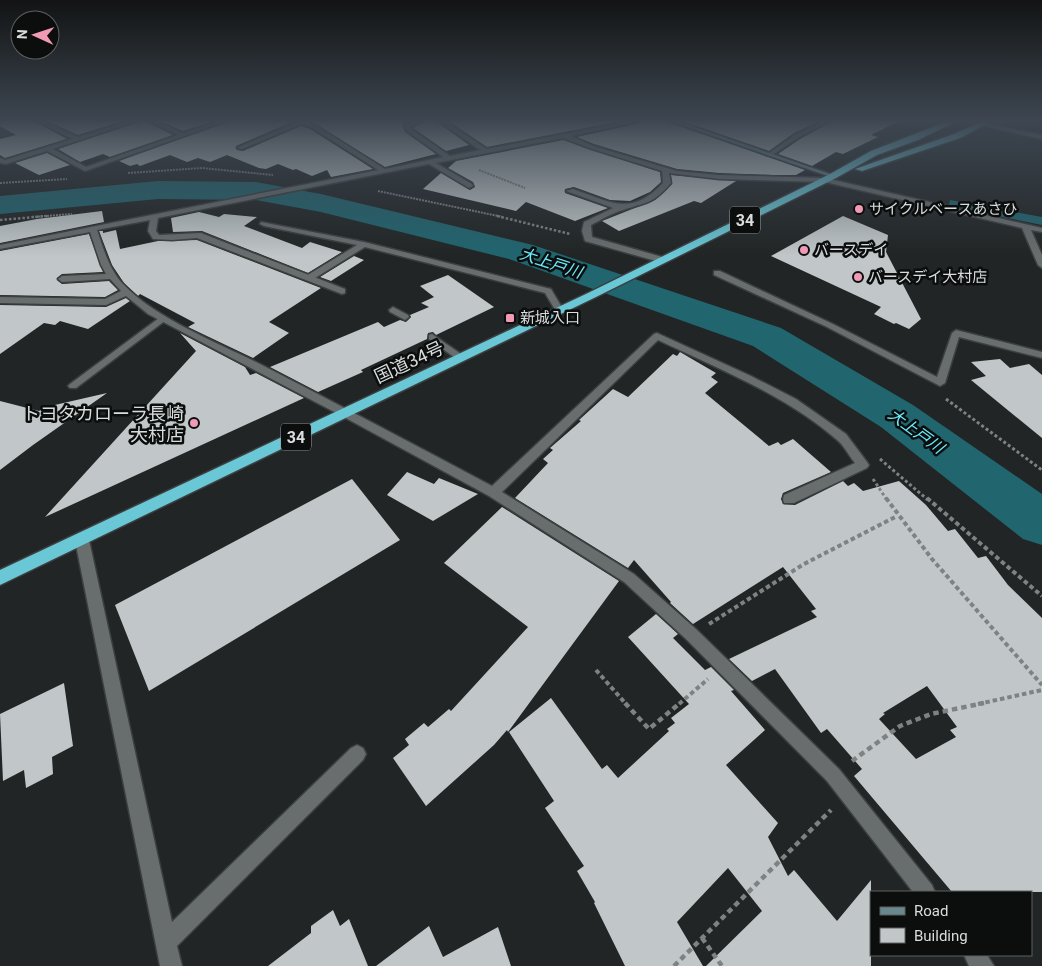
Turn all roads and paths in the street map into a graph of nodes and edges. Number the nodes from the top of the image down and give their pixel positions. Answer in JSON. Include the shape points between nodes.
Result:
{"nodes":[{"id":1,"x":376,"y":166,"type":"edge"},
{"id":2,"x":415,"y":166,"type":"edge"},
{"id":3,"x":436,"y":166,"type":"edge"},
{"id":4,"x":472,"y":166,"type":"edge"},
{"id":5,"x":652,"y":166,"type":"edge"},
{"id":6,"x":798,"y":166,"type":"edge"},
{"id":7,"x":850,"y":166,"type":"edge"},
{"id":8,"x":865,"y":166,"type":"edge"},
{"id":9,"x":665,"y":170,"type":"junction"},
{"id":10,"x":385,"y":172,"type":"junction"},
{"id":11,"x":122,"y":174,"type":"dead end"},
{"id":12,"x":280,"y":176,"type":"dead end"},
{"id":13,"x":829,"y":178,"type":"junction"},
{"id":14,"x":75,"y":179,"type":"dead end"},
{"id":15,"x":0,"y":183,"type":"edge"},
{"id":16,"x":469,"y":186,"type":"dead end"},
{"id":17,"x":525,"y":188,"type":"dead end"},
{"id":18,"x":378,"y":190,"type":"dead end"},
{"id":19,"x":570,"y":191,"type":"dead end"},
{"id":20,"x":620,"y":208,"type":"junction"},
{"id":21,"x":154,"y":217,"type":"junction"},
{"id":22,"x":264,"y":224,"type":"dead end"},
{"id":23,"x":1026,"y":227,"type":"junction"},
{"id":24,"x":93,"y":229,"type":"junction"},
{"id":25,"x":1042,"y":230,"type":"edge"},
{"id":26,"x":584,"y":238,"type":"junction"},
{"id":27,"x":364,"y":244,"type":"junction"},
{"id":28,"x":0,"y":247,"type":"edge"},
{"id":29,"x":660,"y":261,"type":"junction"},
{"id":30,"x":1042,"y":265,"type":"edge"},
{"id":31,"x":717,"y":273,"type":"dead end"},
{"id":32,"x":112,"y":276,"type":"junction"},
{"id":33,"x":309,"y":278,"type":"junction"},
{"id":34,"x":62,"y":279,"type":"dead end"},
{"id":35,"x":342,"y":291,"type":"dead end"},
{"id":36,"x":127,"y":292,"type":"junction"},
{"id":37,"x":2,"y":301,"type":"edge"},
{"id":38,"x":393,"y":310,"type":"dead end"},
{"id":39,"x":560,"y":310,"type":"junction"},
{"id":40,"x":405,"y":317,"type":"dead end"},
{"id":41,"x":163,"y":318,"type":"junction"},
{"id":42,"x":432,"y":337,"type":"dead end"},
{"id":43,"x":1042,"y":355,"type":"edge"},
{"id":44,"x":461,"y":358,"type":"junction"},
{"id":45,"x":940,"y":383,"type":"junction"},
{"id":46,"x":73,"y":386,"type":"dead end"},
{"id":47,"x":346,"y":412,"type":"junction"},
{"id":48,"x":873,"y":453,"type":"dead end"},
{"id":49,"x":863,"y":465,"type":"junction"},
{"id":50,"x":1042,"y":470,"type":"edge"},
{"id":51,"x":493,"y":493,"type":"junction"},
{"id":52,"x":789,"y":499,"type":"dead end"},
{"id":53,"x":897,"y":516,"type":"junction"},
{"id":54,"x":82,"y":540,"type":"junction"},
{"id":55,"x":0,"y":578,"type":"edge"},
{"id":56,"x":1042,"y":596,"type":"edge"},
{"id":57,"x":692,"y":635,"type":"junction"},
{"id":58,"x":723,"y":666,"type":"junction"},
{"id":59,"x":596,"y":670,"type":"dead end"},
{"id":60,"x":1042,"y":685,"type":"edge"},
{"id":61,"x":1042,"y":690,"type":"edge"},
{"id":62,"x":357,"y":754,"type":"dead end"},
{"id":63,"x":833,"y":775,"type":"junction"},
{"id":64,"x":848,"y":794,"type":"junction"},
{"id":65,"x":924,"y":891,"type":"edge"},
{"id":66,"x":702,"y":938,"type":"junction"},
{"id":67,"x":166,"y":942,"type":"junction"},
{"id":68,"x":975,"y":956,"type":"edge"},
{"id":69,"x":171,"y":966,"type":"edge"},
{"id":70,"x":674,"y":966,"type":"edge"},
{"id":71,"x":722,"y":966,"type":"edge"},
{"id":72,"x":983,"y":966,"type":"edge"}],
"edges":[{"from":1,"to":10,"type":"street"},
{"from":2,"to":10,"type":"street"},
{"from":3,"to":16,"type":"street"},
{"from":4,"to":17,"type":"path"},
{"from":5,"to":9,"type":"street"},
{"from":6,"to":13,"type":"street"},
{"from":7,"to":13,"type":"highway","name":"国道34号","number":"34"},
{"from":8,"to":13,"type":"highway","name":"国道34号","number":"34"},
{"from":9,"to":13,"type":"street","via":[[719,177]]},
{"from":9,"to":20,"type":"street","via":[[667,183],[655,196],[643,204]]},
{"from":10,"to":21,"type":"street"},
{"from":11,"to":12,"type":"path","via":[[202,168]]},
{"from":13,"to":23,"type":"street"},
{"from":13,"to":29,"type":"highway","name":"国道34号","number":"34"},
{"from":14,"to":15,"type":"path"},
{"from":18,"to":26,"type":"path"},
{"from":19,"to":20,"type":"street"},
{"from":20,"to":26,"type":"street","via":[[587,224]]},
{"from":21,"to":24,"type":"street"},
{"from":21,"to":33,"type":"street","via":[[152,231],[156,237],[198,234]]},
{"from":22,"to":27,"type":"lane"},
{"from":23,"to":25,"type":"street"},
{"from":23,"to":30,"type":"street"},
{"from":24,"to":28,"type":"street"},
{"from":24,"to":32,"type":"street"},
{"from":26,"to":29,"type":"street"},
{"from":27,"to":33,"type":"lane"},
{"from":27,"to":39,"type":"lane","via":[[548,291]]},
{"from":29,"to":39,"type":"highway","name":"国道34号","number":"34"},
{"from":31,"to":45,"type":"lane","via":[[809,314]]},
{"from":32,"to":34,"type":"street"},
{"from":32,"to":36,"type":"street"},
{"from":33,"to":35,"type":"street"},
{"from":36,"to":37,"type":"street","via":[[106,302]]},
{"from":36,"to":41,"type":"street"},
{"from":38,"to":40,"type":"lane"},
{"from":39,"to":44,"type":"highway","name":"国道34号","number":"34"},
{"from":41,"to":46,"type":"lane"},
{"from":41,"to":47,"type":"street"},
{"from":42,"to":44,"type":"lane"},
{"from":43,"to":45,"type":"lane","via":[[956,333]]},
{"from":44,"to":47,"type":"highway","name":"国道34号","number":"34"},
{"from":45,"to":50,"type":"path","via":[[945,398]]},
{"from":47,"to":51,"type":"street"},
{"from":47,"to":54,"type":"highway","name":"国道34号","number":"34"},
{"from":48,"to":56,"type":"path"},
{"from":49,"to":51,"type":"street","via":[[842,437],[792,402],[657,336]]},
{"from":49,"to":52,"type":"street"},
{"from":49,"to":53,"type":"path"},
{"from":51,"to":57,"type":"street","via":[[629,578]]},
{"from":53,"to":57,"type":"path","via":[[804,564]]},
{"from":53,"to":60,"type":"path"},
{"from":54,"to":55,"type":"highway","name":"国道34号","number":"34"},
{"from":54,"to":67,"type":"street"},
{"from":57,"to":58,"type":"street"},
{"from":58,"to":59,"type":"path","via":[[649,729]]},
{"from":58,"to":63,"type":"street"},
{"from":61,"to":63,"type":"path","via":[[931,714],[900,726]]},
{"from":62,"to":67,"type":"street"},
{"from":63,"to":64,"type":"street"},
{"from":64,"to":65,"type":"street"},
{"from":64,"to":66,"type":"path"},
{"from":66,"to":70,"type":"path"},
{"from":66,"to":71,"type":"path"},
{"from":67,"to":69,"type":"street"},
{"from":68,"to":72,"type":"street"}]}
